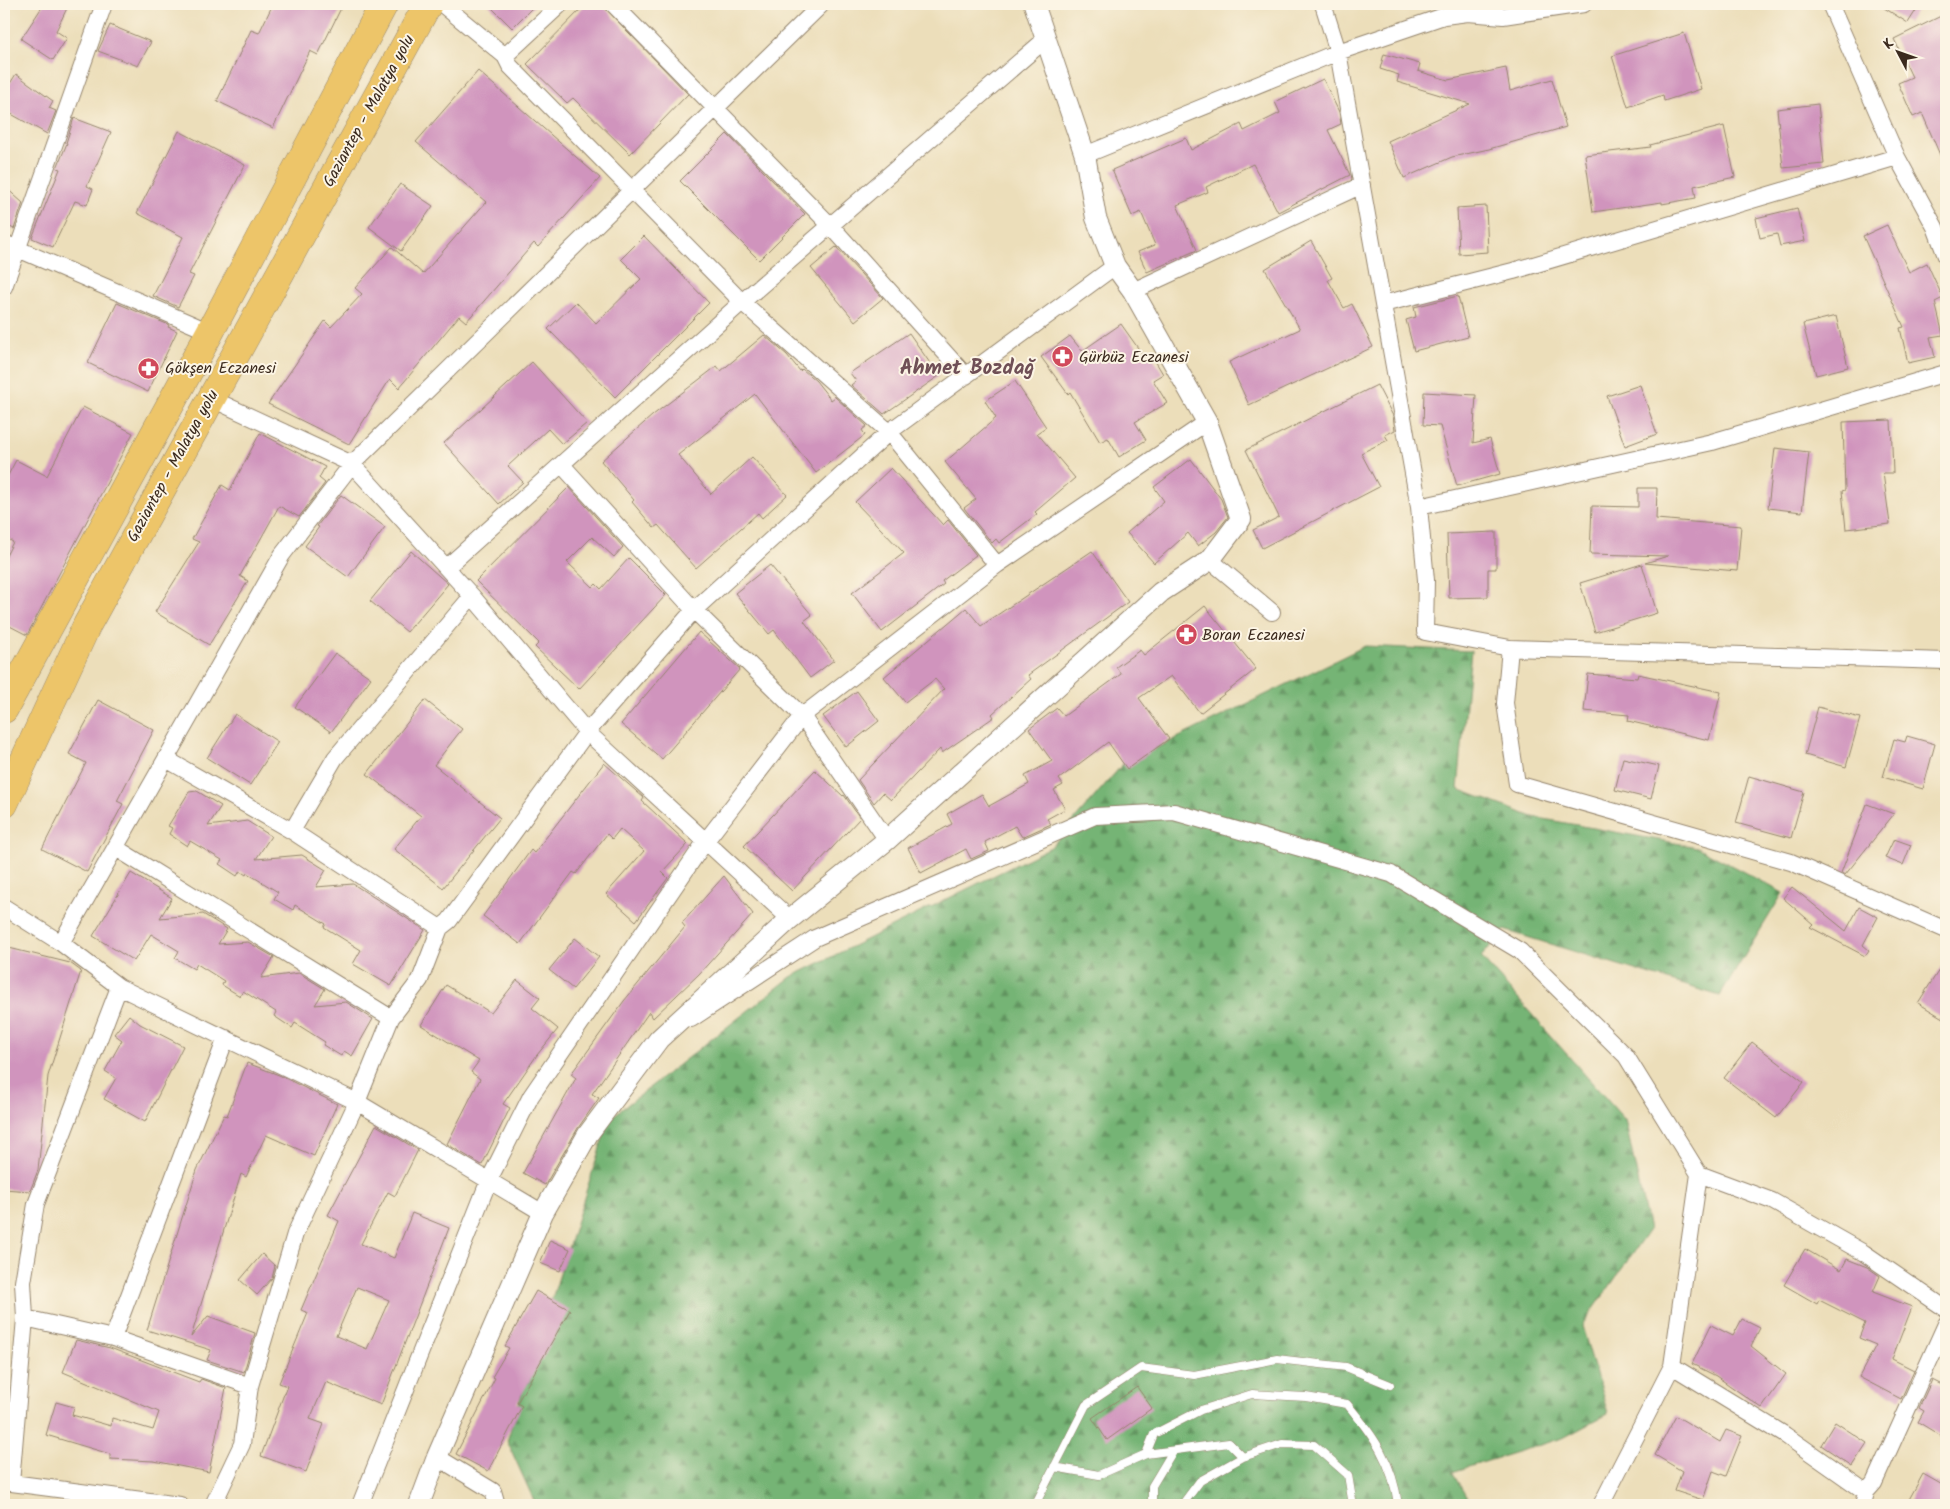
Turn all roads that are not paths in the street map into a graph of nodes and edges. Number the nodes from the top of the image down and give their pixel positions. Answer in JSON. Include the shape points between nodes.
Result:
{"nodes":[{"id":1,"x":104,"y":4,"type":"edge"},
{"id":2,"x":384,"y":4,"type":"edge"},
{"id":3,"x":428,"y":4,"type":"edge"},
{"id":4,"x":442,"y":4,"type":"edge"},
{"id":5,"x":562,"y":4,"type":"edge"},
{"id":6,"x":613,"y":4,"type":"edge"},
{"id":7,"x":822,"y":4,"type":"edge"},
{"id":8,"x":1034,"y":4,"type":"edge"},
{"id":9,"x":1322,"y":4,"type":"edge"},
{"id":10,"x":1584,"y":4,"type":"edge"},
{"id":11,"x":1830,"y":4,"type":"edge"},
{"id":12,"x":1467,"y":8,"type":"edge"},
{"id":13,"x":1046,"y":38,"type":"junction"},
{"id":14,"x":1338,"y":52,"type":"junction"},
{"id":15,"x":505,"y":56,"type":"junction"},
{"id":16,"x":714,"y":108,"type":"junction"},
{"id":17,"x":1085,"y":155,"type":"junction"},
{"id":18,"x":1897,"y":157,"type":"junction"},
{"id":19,"x":1362,"y":185,"type":"junction"},
{"id":20,"x":632,"y":191,"type":"junction"},
{"id":21,"x":1940,"y":224,"type":"edge"},
{"id":22,"x":831,"y":226,"type":"junction"},
{"id":23,"x":11,"y":247,"type":"edge"},
{"id":24,"x":1946,"y":256,"type":"edge"},
{"id":25,"x":1116,"y":266,"type":"junction"},
{"id":26,"x":4,"y":287,"type":"edge"},
{"id":27,"x":1133,"y":291,"type":"junction"},
{"id":28,"x":742,"y":302,"type":"junction"},
{"id":29,"x":1383,"y":304,"type":"junction"},
{"id":30,"x":210,"y":332,"type":"junction"},
{"id":31,"x":1946,"y":373,"type":"edge"},
{"id":32,"x":966,"y":376,"type":"junction"},
{"id":33,"x":210,"y":398,"type":"junction"},
{"id":34,"x":1207,"y":422,"type":"junction"},
{"id":35,"x":889,"y":432,"type":"junction"},
{"id":36,"x":352,"y":464,"type":"junction"},
{"id":37,"x":562,"y":465,"type":"junction"},
{"id":38,"x":1419,"y":506,"type":"junction"},
{"id":39,"x":1210,"y":560,"type":"junction"},
{"id":40,"x":997,"y":565,"type":"junction"},
{"id":41,"x":447,"y":568,"type":"junction"},
{"id":42,"x":472,"y":596,"type":"junction"},
{"id":43,"x":694,"y":610,"type":"junction"},
{"id":44,"x":1272,"y":612,"type":"dead end"},
{"id":45,"x":1510,"y":648,"type":"junction"},
{"id":46,"x":1946,"y":661,"type":"edge"},
{"id":47,"x":4,"y":709,"type":"edge"},
{"id":48,"x":802,"y":716,"type":"junction"},
{"id":49,"x":587,"y":732,"type":"junction"},
{"id":50,"x":166,"y":759,"type":"junction"},
{"id":51,"x":4,"y":804,"type":"edge"},
{"id":52,"x":292,"y":831,"type":"junction"},
{"id":53,"x":887,"y":840,"type":"junction"},
{"id":54,"x":704,"y":842,"type":"junction"},
{"id":55,"x":116,"y":848,"type":"junction"},
{"id":56,"x":4,"y":907,"type":"edge"},
{"id":57,"x":790,"y":919,"type":"junction"},
{"id":58,"x":440,"y":928,"type":"junction"},
{"id":59,"x":1946,"y":930,"type":"edge"},
{"id":60,"x":61,"y":942,"type":"junction"},
{"id":61,"x":119,"y":987,"type":"junction"},
{"id":62,"x":391,"y":1018,"type":"junction"},
{"id":63,"x":226,"y":1038,"type":"junction"},
{"id":64,"x":659,"y":1039,"type":"junction"},
{"id":65,"x":357,"y":1102,"type":"junction"},
{"id":66,"x":1699,"y":1174,"type":"junction"},
{"id":67,"x":488,"y":1180,"type":"junction"},
{"id":68,"x":543,"y":1213,"type":"junction"},
{"id":69,"x":1946,"y":1309,"type":"edge"},
{"id":70,"x":25,"y":1318,"type":"junction"},
{"id":71,"x":1946,"y":1324,"type":"edge"},
{"id":72,"x":113,"y":1338,"type":"junction"},
{"id":73,"x":1672,"y":1366,"type":"junction"},
{"id":74,"x":1390,"y":1385,"type":"dead end"},
{"id":75,"x":250,"y":1386,"type":"junction"},
{"id":76,"x":1173,"y":1451,"type":"junction"},
{"id":77,"x":1146,"y":1454,"type":"junction"},
{"id":78,"x":437,"y":1457,"type":"junction"},
{"id":79,"x":1242,"y":1458,"type":"junction"},
{"id":80,"x":1054,"y":1467,"type":"junction"},
{"id":81,"x":7,"y":1483,"type":"edge"},
{"id":82,"x":1865,"y":1499,"type":"edge"},
{"id":83,"x":180,"y":1505,"type":"edge"},
{"id":84,"x":213,"y":1505,"type":"edge"},
{"id":85,"x":360,"y":1505,"type":"edge"},
{"id":86,"x":419,"y":1505,"type":"edge"},
{"id":87,"x":497,"y":1505,"type":"edge"},
{"id":88,"x":1035,"y":1505,"type":"edge"},
{"id":89,"x":1152,"y":1505,"type":"edge"},
{"id":90,"x":1182,"y":1505,"type":"edge"},
{"id":91,"x":1353,"y":1505,"type":"edge"},
{"id":92,"x":1398,"y":1505,"type":"edge"},
{"id":93,"x":1601,"y":1505,"type":"edge"}],
"edges":[{"from":1,"to":23,"type":"street"},
{"from":2,"to":30,"type":"highway","name":"Gaziantep - Malatya yolu"},
{"from":3,"to":33,"type":"highway","name":"Gaziantep - Malatya yolu"},
{"from":4,"to":15,"type":"street"},
{"from":5,"to":15,"type":"street"},
{"from":6,"to":16,"type":"street"},
{"from":7,"to":16,"type":"street"},
{"from":8,"to":13,"type":"street"},
{"from":9,"to":14,"type":"street"},
{"from":10,"to":12,"type":"street","via":[[1503,16]]},
{"from":11,"to":18,"type":"street"},
{"from":12,"to":14,"type":"street"},
{"from":13,"to":17,"type":"street"},
{"from":13,"to":22,"type":"street"},
{"from":14,"to":17,"type":"street"},
{"from":14,"to":19,"type":"street"},
{"from":15,"to":20,"type":"street","via":[[510,66]]},
{"from":16,"to":20,"type":"street"},
{"from":16,"to":22,"type":"street"},
{"from":17,"to":25,"type":"street","via":[[1096,218]]},
{"from":18,"to":21,"type":"street"},
{"from":18,"to":29,"type":"street","via":[[1513,271]]},
{"from":19,"to":27,"type":"street"},
{"from":19,"to":29,"type":"street"},
{"from":20,"to":28,"type":"street"},
{"from":20,"to":36,"type":"street"},
{"from":21,"to":24,"type":"street"},
{"from":22,"to":28,"type":"street"},
{"from":22,"to":32,"type":"street"},
{"from":23,"to":26,"type":"street"},
{"from":23,"to":30,"type":"street"},
{"from":25,"to":27,"type":"street"},
{"from":25,"to":32,"type":"street"},
{"from":27,"to":34,"type":"street"},
{"from":28,"to":35,"type":"street"},
{"from":28,"to":37,"type":"street"},
{"from":29,"to":38,"type":"street"},
{"from":30,"to":47,"type":"highway","name":"Gaziantep - Malatya yolu"},
{"from":31,"to":38,"type":"street","via":[[1712,442]]},
{"from":32,"to":35,"type":"street"},
{"from":33,"to":36,"type":"street"},
{"from":33,"to":51,"type":"highway","name":"Gaziantep - Malatya yolu","via":[[87,625]]},
{"from":34,"to":39,"type":"street","via":[[1241,519]]},
{"from":34,"to":40,"type":"street"},
{"from":35,"to":40,"type":"street"},
{"from":35,"to":43,"type":"street"},
{"from":36,"to":41,"type":"street"},
{"from":36,"to":50,"type":"street","via":[[282,555]]},
{"from":37,"to":41,"type":"street"},
{"from":37,"to":43,"type":"street"},
{"from":38,"to":45,"type":"street","via":[[1426,580],[1425,632]]},
{"from":39,"to":44,"type":"street"},
{"from":39,"to":53,"type":"street","via":[[1161,592]]},
{"from":40,"to":48,"type":"street"},
{"from":41,"to":42,"type":"street"},
{"from":42,"to":49,"type":"street"},
{"from":42,"to":52,"type":"street","via":[[335,758]]},
{"from":43,"to":48,"type":"street"},
{"from":43,"to":49,"type":"street"},
{"from":45,"to":46,"type":"street"},
{"from":45,"to":59,"type":"street","via":[[1506,702],[1517,784],[1792,862]]},
{"from":48,"to":53,"type":"street"},
{"from":48,"to":54,"type":"street"},
{"from":49,"to":54,"type":"street"},
{"from":49,"to":58,"type":"street","via":[[450,921]]},
{"from":50,"to":52,"type":"street"},
{"from":50,"to":55,"type":"street"},
{"from":52,"to":58,"type":"street"},
{"from":53,"to":57,"type":"street"},
{"from":54,"to":57,"type":"street"},
{"from":54,"to":67,"type":"street","via":[[531,1096]]},
{"from":55,"to":60,"type":"street"},
{"from":55,"to":62,"type":"street"},
{"from":56,"to":60,"type":"street"},
{"from":57,"to":64,"type":"street"},
{"from":58,"to":62,"type":"street","via":[[420,980]]},
{"from":60,"to":61,"type":"street"},
{"from":61,"to":63,"type":"street"},
{"from":61,"to":70,"type":"street","via":[[36,1204],[23,1282]]},
{"from":62,"to":65,"type":"street"},
{"from":63,"to":65,"type":"street"},
{"from":63,"to":72,"type":"street"},
{"from":64,"to":66,"type":"street","via":[[815,938],[1095,816],[1174,812],[1391,874],[1520,951],[1626,1056]]},
{"from":64,"to":68,"type":"street","via":[[588,1134]]},
{"from":65,"to":67,"type":"street"},
{"from":65,"to":75,"type":"street","via":[[295,1234]]},
{"from":66,"to":69,"type":"street","via":[[1772,1201],[1864,1253]]},
{"from":66,"to":73,"type":"street"},
{"from":67,"to":68,"type":"street"},
{"from":67,"to":85,"type":"street"},
{"from":68,"to":78,"type":"street"},
{"from":70,"to":72,"type":"street"},
{"from":70,"to":81,"type":"street"},
{"from":71,"to":82,"type":"street"},
{"from":72,"to":75,"type":"street"},
{"from":73,"to":82,"type":"street","via":[[1785,1435]]},
{"from":73,"to":93,"type":"street"},
{"from":74,"to":80,"type":"lane","via":[[1346,1367],[1277,1359],[1194,1375],[1140,1368],[1086,1405]]},
{"from":75,"to":84,"type":"street","via":[[242,1444]]},
{"from":76,"to":77,"type":"lane"},
{"from":76,"to":79,"type":"lane","via":[[1229,1442]]},
{"from":76,"to":89,"type":"lane","via":[[1152,1486]]},
{"from":77,"to":80,"type":"lane","via":[[1099,1475]]},
{"from":77,"to":92,"type":"lane","via":[[1154,1434],[1201,1410],[1252,1394],[1306,1397],[1347,1404],[1374,1436],[1396,1483]]},
{"from":78,"to":86,"type":"street"},
{"from":78,"to":87,"type":"street","via":[[494,1491]]},
{"from":79,"to":90,"type":"lane","via":[[1200,1482]]},
{"from":79,"to":91,"type":"lane","via":[[1282,1444],[1314,1445],[1348,1475]]},
{"from":80,"to":88,"type":"lane"},
{"from":81,"to":83,"type":"street"}]}
